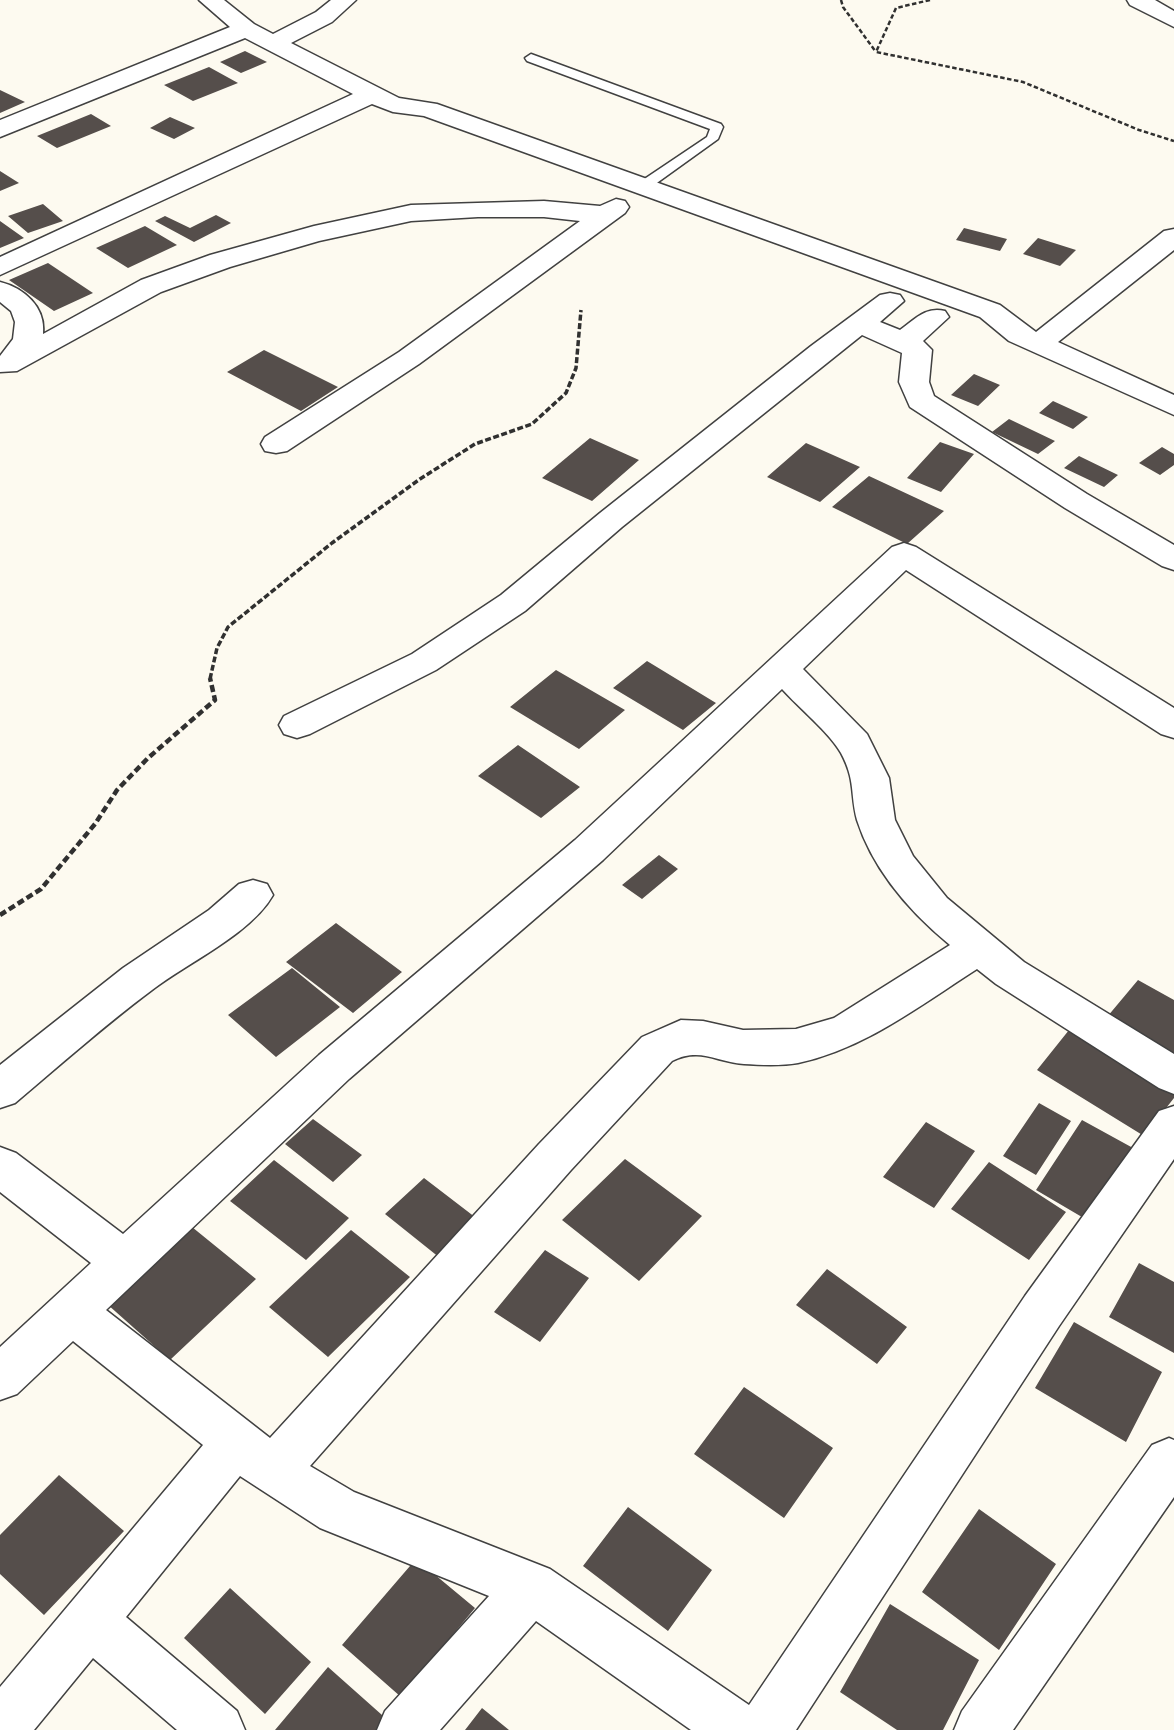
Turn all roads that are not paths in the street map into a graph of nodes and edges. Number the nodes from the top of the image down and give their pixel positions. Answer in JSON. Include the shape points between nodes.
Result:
{"nodes":[{"id":1,"x":211,"y":0,"type":"edge"},
{"id":2,"x":345,"y":0,"type":"edge"},
{"id":3,"x":1138,"y":0,"type":"edge"},
{"id":4,"x":1174,"y":20,"type":"edge"},
{"id":5,"x":246,"y":29,"type":"junction"},
{"id":6,"x":273,"y":43,"type":"junction"},
{"id":7,"x":531,"y":58,"type":"dead end"},
{"id":8,"x":383,"y":100,"type":"junction"},
{"id":9,"x":0,"y":129,"type":"edge"},
{"id":10,"x":642,"y":187,"type":"junction"},
{"id":11,"x":612,"y":210,"type":"junction"},
{"id":12,"x":1174,"y":237,"type":"edge"},
{"id":13,"x":0,"y":267,"type":"edge"},
{"id":14,"x":0,"y":290,"type":"edge"},
{"id":15,"x":890,"y":301,"type":"junction"},
{"id":16,"x":935,"y":317,"type":"junction"},
{"id":17,"x":858,"y":324,"type":"junction"},
{"id":18,"x":1028,"y":340,"type":"junction"},
{"id":19,"x":904,"y":341,"type":"junction"},
{"id":20,"x":7,"y":365,"type":"edge"},
{"id":21,"x":1174,"y":405,"type":"edge"},
{"id":22,"x":276,"y":444,"type":"dead end"},
{"id":23,"x":1174,"y":559,"type":"edge"},
{"id":24,"x":782,"y":668,"type":"junction"},
{"id":25,"x":297,"y":725,"type":"dead end"},
{"id":26,"x":1174,"y":725,"type":"edge"},
{"id":27,"x":253,"y":895,"type":"dead end"},
{"id":28,"x":979,"y":947,"type":"junction"},
{"id":29,"x":1174,"y":1076,"type":"edge"},
{"id":30,"x":0,"y":1090,"type":"edge"},
{"id":31,"x":1174,"y":1124,"type":"edge"},
{"id":32,"x":0,"y":1166,"type":"edge"},
{"id":33,"x":123,"y":1261,"type":"junction"},
{"id":34,"x":70,"y":1310,"type":"junction"},
{"id":35,"x":0,"y":1378,"type":"edge"},
{"id":36,"x":255,"y":1457,"type":"junction"},
{"id":37,"x":1169,"y":1462,"type":"dead end"},
{"id":38,"x":531,"y":1587,"type":"junction"},
{"id":39,"x":89,"y":1620,"type":"junction"},
{"id":40,"x":0,"y":1729,"type":"edge"},
{"id":41,"x":218,"y":1730,"type":"edge"},
{"id":42,"x":404,"y":1730,"type":"edge"},
{"id":43,"x":738,"y":1730,"type":"edge"},
{"id":44,"x":764,"y":1730,"type":"edge"},
{"id":45,"x":981,"y":1730,"type":"edge"}],
"edges":[{"from":1,"to":5,"type":"street"},
{"from":2,"to":6,"type":"street","via":[[324,17]]},
{"from":3,"to":4,"type":"street"},
{"from":5,"to":6,"type":"street"},
{"from":5,"to":9,"type":"street"},
{"from":6,"to":8,"type":"street"},
{"from":7,"to":10,"type":"lane","via":[[717,127],[712,139]]},
{"from":8,"to":10,"type":"street","via":[[428,109]]},
{"from":8,"to":11,"type":"street","via":[[400,126]]},
{"from":8,"to":13,"type":"street"},
{"from":10,"to":11,"type":"street"},
{"from":10,"to":18,"type":"street","via":[[990,311]]},
{"from":11,"to":15,"type":"street"},
{"from":11,"to":20,"type":"street","via":[[411,213],[314,234],[151,286]]},
{"from":11,"to":22,"type":"street","via":[[409,358]]},
{"from":12,"to":18,"type":"street"},
{"from":14,"to":20,"type":"street","via":[[24,308],[28,318],[27,342]]},
{"from":15,"to":16,"type":"street"},
{"from":15,"to":17,"type":"street"},
{"from":16,"to":18,"type":"street","via":[[977,332]]},
{"from":16,"to":19,"type":"street"},
{"from":17,"to":19,"type":"street"},
{"from":17,"to":25,"type":"street","via":[[513,603],[424,662]]},
{"from":18,"to":21,"type":"street"},
{"from":19,"to":23,"type":"street","via":[[917,350],[914,382],[922,401]]},
{"from":24,"to":26,"type":"street","via":[[904,554]]},
{"from":24,"to":28,"type":"street","via":[[854,743],[871,778],[876,820],[898,865],[933,909]]},
{"from":24,"to":33,"type":"street","via":[[589,850],[334,1067]]},
{"from":27,"to":30,"type":"street","via":[[137,979]]},
{"from":28,"to":29,"type":"street","via":[[1010,973]]},
{"from":28,"to":36,"type":"street","via":[[847,1031],[796,1046],[743,1047],[681,1037],[657,1049]]},
{"from":31,"to":44,"type":"street","via":[[1042,1311]]},
{"from":32,"to":33,"type":"street"},
{"from":33,"to":34,"type":"street"},
{"from":34,"to":35,"type":"street"},
{"from":34,"to":36,"type":"street"},
{"from":36,"to":38,"type":"street","via":[[338,1510]]},
{"from":36,"to":39,"type":"street"},
{"from":37,"to":45,"type":"street"},
{"from":38,"to":42,"type":"street"},
{"from":38,"to":43,"type":"street"},
{"from":39,"to":40,"type":"street"},
{"from":39,"to":41,"type":"street"}]}
